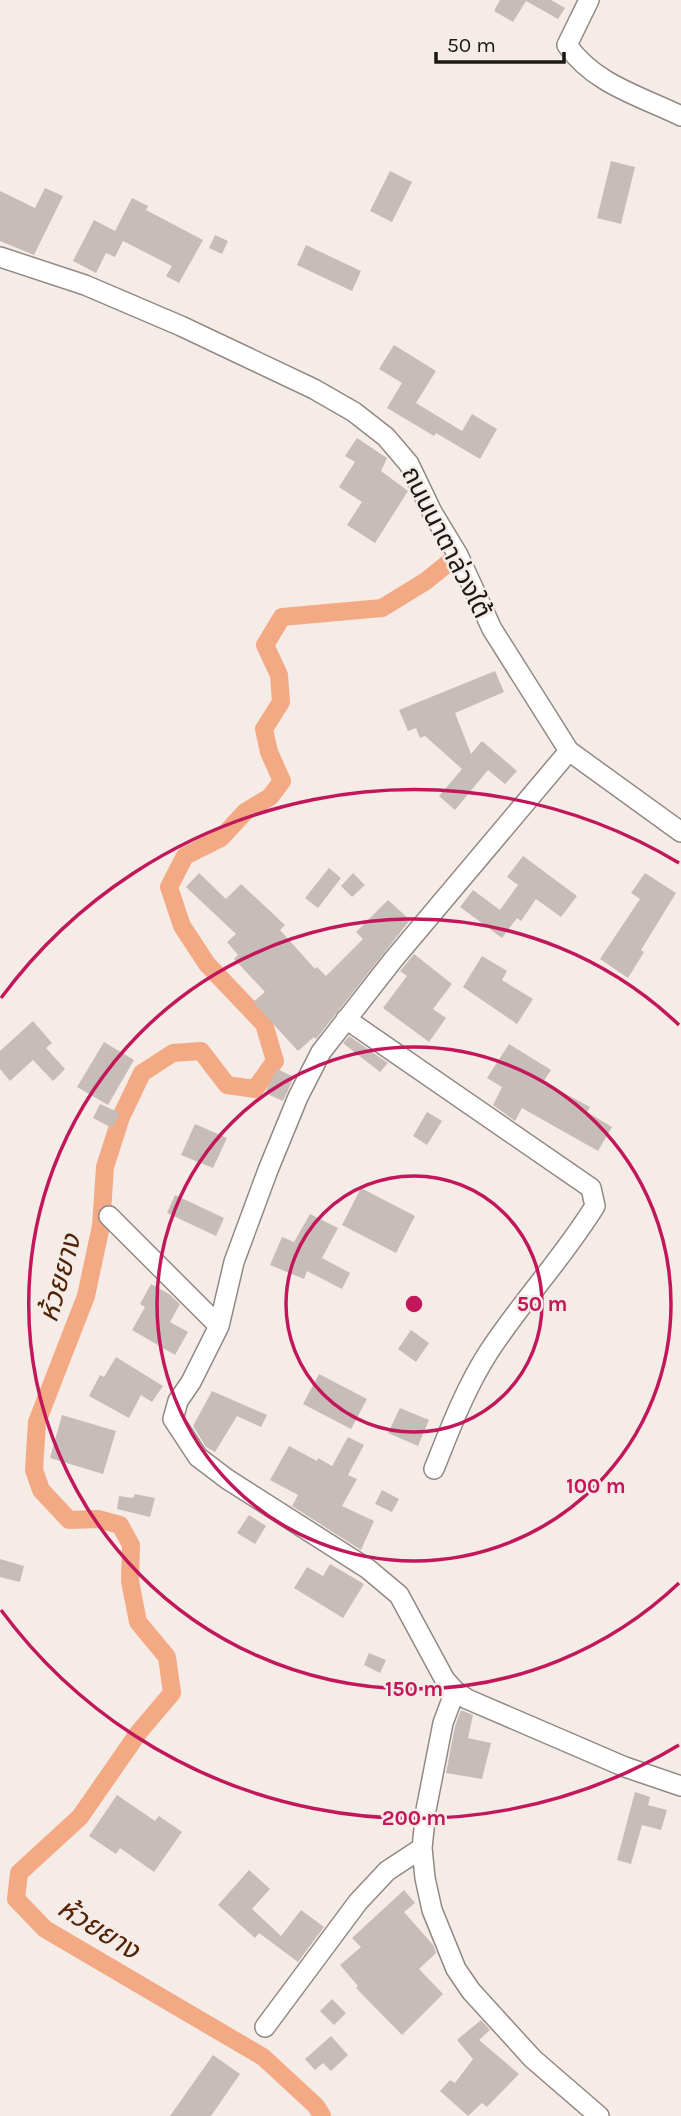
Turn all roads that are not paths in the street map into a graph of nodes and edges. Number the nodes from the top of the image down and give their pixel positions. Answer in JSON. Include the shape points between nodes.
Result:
{"nodes":[{"id":1,"x":589,"y":0,"type":"edge"},
{"id":2,"x":681,"y":116,"type":"edge"},
{"id":3,"x":0,"y":257,"type":"edge"},
{"id":4,"x":569,"y":751,"type":"junction"},
{"id":5,"x":681,"y":832,"type":"edge"},
{"id":6,"x":346,"y":1019,"type":"junction"},
{"id":7,"x":109,"y":1216,"type":"dead end"},
{"id":8,"x":219,"y":1326,"type":"junction"},
{"id":9,"x":435,"y":1469,"type":"dead end"},
{"id":10,"x":455,"y":1690,"type":"junction"},
{"id":11,"x":681,"y":1786,"type":"edge"},
{"id":12,"x":422,"y":1848,"type":"junction"},
{"id":13,"x":265,"y":2027,"type":"dead end"},
{"id":14,"x":598,"y":2116,"type":"edge"}],
"edges":[{"from":1,"to":2,"type":"street","via":[[567,45],[577,60],[621,90]]},
{"from":3,"to":4,"type":"street","name":"ถนนนาตาล่วงใต้","via":[[85,285],[314,388],[386,437],[409,464],[492,629]]},
{"from":4,"to":5,"type":"street","name":"ถนนนาตาล่วงใต้"},
{"from":4,"to":6,"type":"street"},
{"from":6,"to":8,"type":"street","via":[[321,1052],[298,1097],[234,1262]]},
{"from":6,"to":9,"type":"street","via":[[591,1188],[595,1206],[487,1354],[460,1403]]},
{"from":7,"to":8,"type":"street"},
{"from":8,"to":10,"type":"street","via":[[178,1401],[173,1419],[183,1437],[198,1457],[227,1479],[349,1556],[400,1595]]},
{"from":10,"to":11,"type":"street","via":[[625,1768]]},
{"from":10,"to":12,"type":"street","via":[[443,1723]]},
{"from":12,"to":13,"type":"street","via":[[387,1871],[358,1902]]},
{"from":12,"to":14,"type":"street","via":[[432,1910],[456,1969],[533,2059]]}]}
